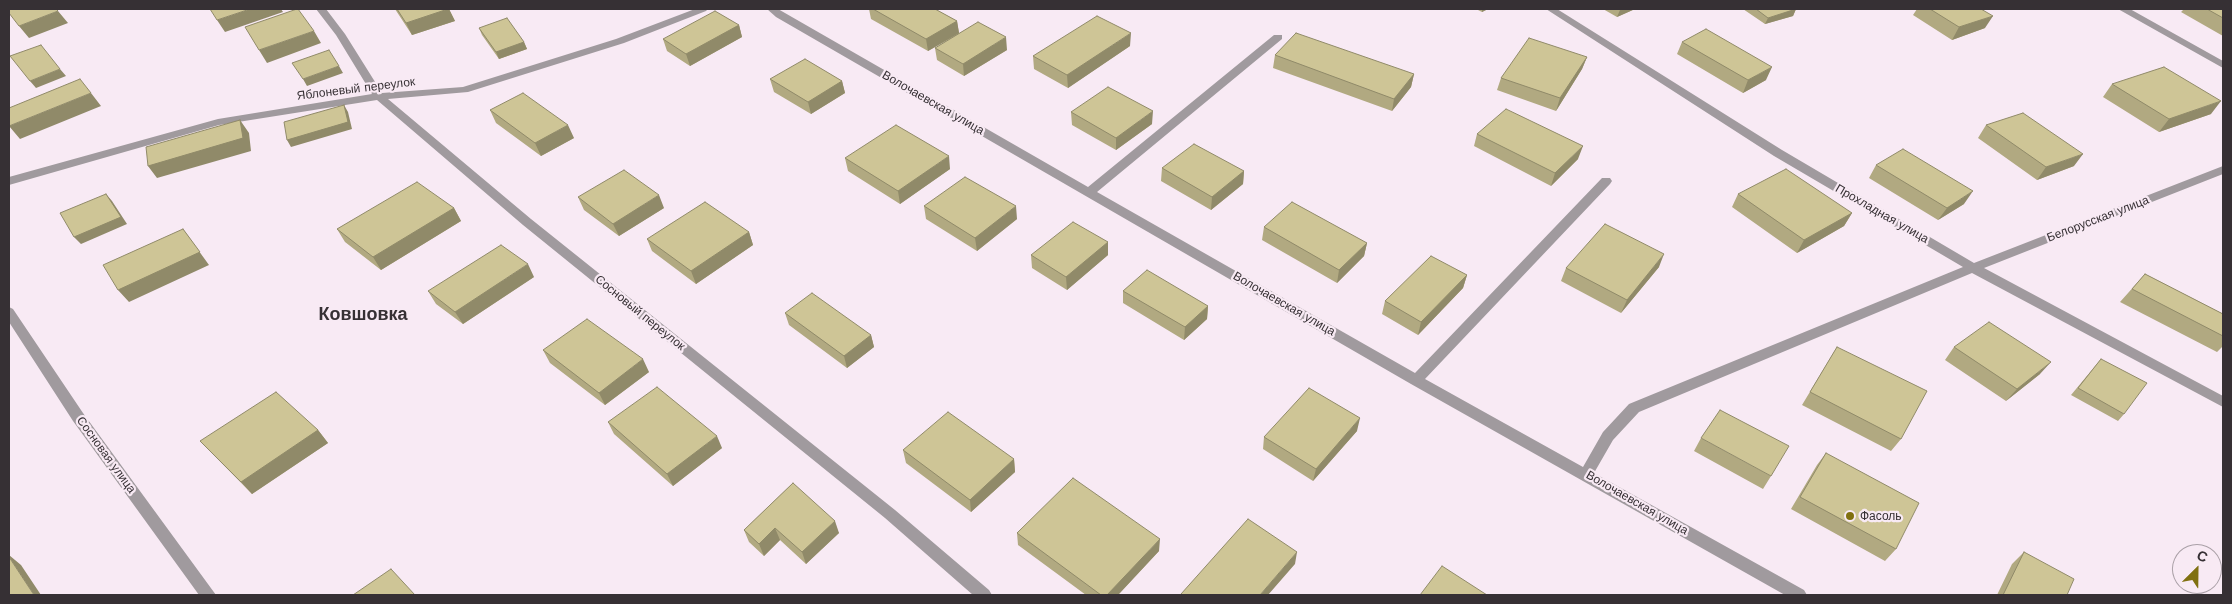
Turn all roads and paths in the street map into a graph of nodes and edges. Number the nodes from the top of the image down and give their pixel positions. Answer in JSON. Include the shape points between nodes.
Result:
{"nodes":[{"id":1,"x":321,"y":9,"type":"edge"},
{"id":2,"x":702,"y":9,"type":"edge"},
{"id":3,"x":792,"y":9,"type":"edge"},
{"id":4,"x":1551,"y":9,"type":"edge"},
{"id":5,"x":2123,"y":9,"type":"edge"},
{"id":6,"x":775,"y":12,"type":"edge"},
{"id":7,"x":1278,"y":37,"type":"dead end"},
{"id":8,"x":2223,"y":65,"type":"edge"},
{"id":9,"x":379,"y":96,"type":"junction"},
{"id":10,"x":2223,"y":170,"type":"edge"},
{"id":11,"x":9,"y":181,"type":"edge"},
{"id":12,"x":1606,"y":181,"type":"dead end"},
{"id":13,"x":1090,"y":192,"type":"junction"},
{"id":14,"x":1973,"y":268,"type":"junction"},
{"id":15,"x":9,"y":312,"type":"edge"},
{"id":16,"x":1416,"y":380,"type":"junction"},
{"id":17,"x":2223,"y":402,"type":"edge"},
{"id":18,"x":1586,"y":475,"type":"junction"},
{"id":19,"x":208,"y":595,"type":"edge"},
{"id":20,"x":984,"y":595,"type":"edge"},
{"id":21,"x":1799,"y":595,"type":"edge"}],
"edges":[{"from":1,"to":9,"type":"street","name":"Сосновый переулок"},
{"from":2,"to":9,"type":"street","name":"Яблоневый переулок","via":[[620,41],[464,90]]},
{"from":3,"to":6,"type":"street"},
{"from":4,"to":14,"type":"street","name":"Прохладная улица","via":[[1778,153]]},
{"from":5,"to":8,"type":"street"},
{"from":6,"to":13,"type":"street","name":"Волочаевская улица"},
{"from":7,"to":13,"type":"street"},
{"from":9,"to":11,"type":"street","name":"Яблоневый переулок","via":[[218,122]]},
{"from":9,"to":20,"type":"street","name":"Сосновый переулок","via":[[527,222],[890,514]]},
{"from":10,"to":14,"type":"street","name":"Белорусская улица"},
{"from":12,"to":16,"type":"street"},
{"from":13,"to":16,"type":"street","name":"Волочаевская улица"},
{"from":14,"to":17,"type":"street","name":"Прохладная улица"},
{"from":14,"to":18,"type":"street","name":"Белорусская улица","via":[[1634,408],[1608,436]]},
{"from":15,"to":19,"type":"street","name":"Сосновая улица","via":[[78,417]]},
{"from":16,"to":18,"type":"street","name":"Волочаевская улица"},
{"from":18,"to":21,"type":"street","name":"Волочаевская улица"}]}
